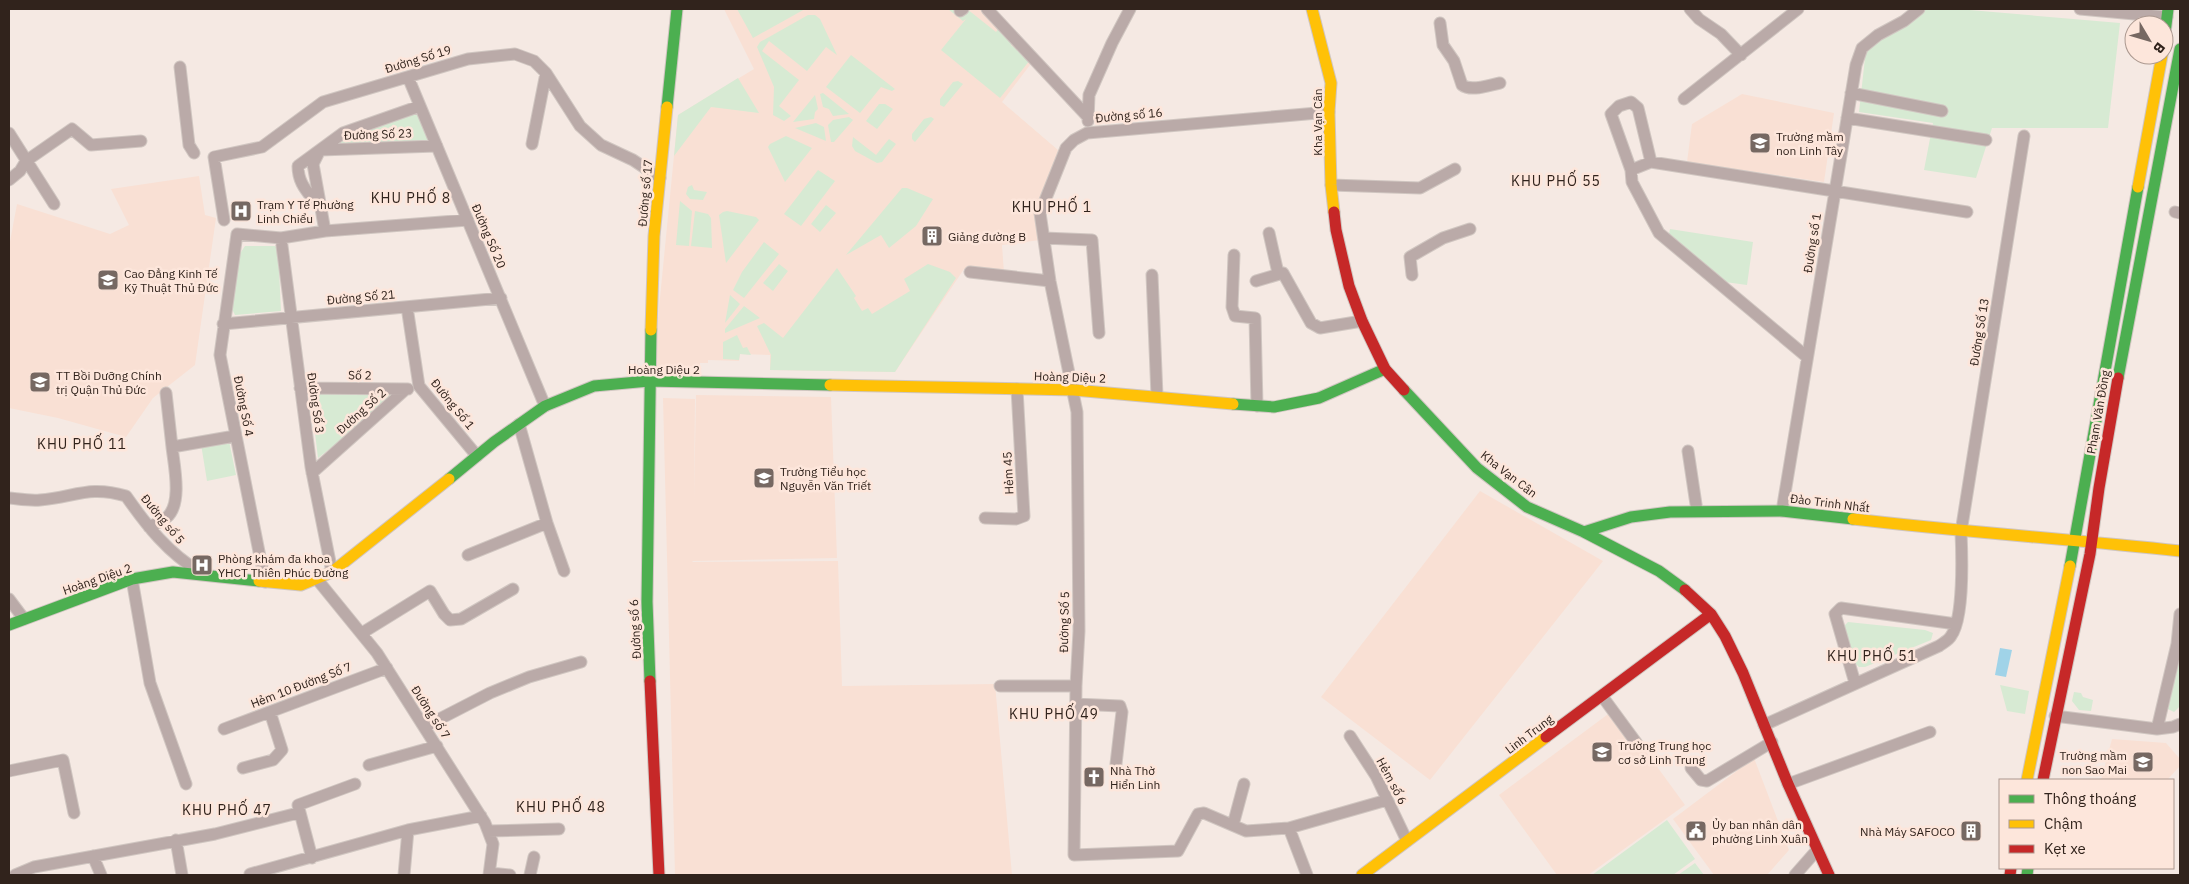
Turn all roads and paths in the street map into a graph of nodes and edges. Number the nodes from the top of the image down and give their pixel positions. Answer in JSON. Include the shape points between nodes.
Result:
{"nodes":[{"id":1,"x":677,"y":9,"type":"edge"},
{"id":2,"x":986,"y":9,"type":"edge"},
{"id":3,"x":1130,"y":9,"type":"edge"},
{"id":4,"x":1312,"y":9,"type":"edge"},
{"id":5,"x":1690,"y":9,"type":"edge"},
{"id":6,"x":1798,"y":9,"type":"edge"},
{"id":7,"x":1919,"y":9,"type":"edge"},
{"id":8,"x":2080,"y":9,"type":"edge"},
{"id":9,"x":2167,"y":13,"type":"edge"},
{"id":10,"x":1440,"y":23,"type":"dead end"},
{"id":11,"x":2180,"y":49,"type":"edge"},
{"id":12,"x":1741,"y":55,"type":"junction"},
{"id":13,"x":2160,"y":65,"type":"edge"},
{"id":14,"x":180,"y":66,"type":"dead end"},
{"id":15,"x":546,"y":73,"type":"junction"},
{"id":16,"x":408,"y":77,"type":"junction"},
{"id":17,"x":1500,"y":83,"type":"dead end"},
{"id":18,"x":1851,"y":93,"type":"junction"},
{"id":19,"x":1684,"y":99,"type":"dead end"},
{"id":20,"x":420,"y":106,"type":"junction"},
{"id":21,"x":1942,"y":110,"type":"dead end"},
{"id":22,"x":1329,"y":112,"type":"junction"},
{"id":23,"x":1088,"y":117,"type":"junction"},
{"id":24,"x":1847,"y":118,"type":"junction"},
{"id":25,"x":9,"y":133,"type":"edge"},
{"id":26,"x":1087,"y":133,"type":"junction"},
{"id":27,"x":2024,"y":136,"type":"dead end"},
{"id":28,"x":1986,"y":140,"type":"dead end"},
{"id":29,"x":142,"y":141,"type":"dead end"},
{"id":30,"x":532,"y":144,"type":"dead end"},
{"id":31,"x":437,"y":146,"type":"junction"},
{"id":32,"x":320,"y":150,"type":"junction"},
{"id":33,"x":194,"y":153,"type":"dead end"},
{"id":34,"x":26,"y":161,"type":"junction"},
{"id":35,"x":1651,"y":162,"type":"junction"},
{"id":36,"x":1455,"y":169,"type":"dead end"},
{"id":37,"x":1631,"y":170,"type":"junction"},
{"id":38,"x":660,"y":178,"type":"junction"},
{"id":39,"x":9,"y":180,"type":"edge"},
{"id":40,"x":1331,"y":185,"type":"junction"},
{"id":41,"x":1835,"y":190,"type":"junction"},
{"id":42,"x":319,"y":199,"type":"junction"},
{"id":43,"x":54,"y":204,"type":"dead end"},
{"id":44,"x":1967,"y":212,"type":"dead end"},
{"id":45,"x":224,"y":220,"type":"dead end"},
{"id":46,"x":468,"y":220,"type":"junction"},
{"id":47,"x":1470,"y":229,"type":"dead end"},
{"id":48,"x":325,"y":232,"type":"junction"},
{"id":49,"x":1269,"y":233,"type":"dead end"},
{"id":50,"x":281,"y":238,"type":"junction"},
{"id":51,"x":1044,"y":238,"type":"junction"},
{"id":52,"x":1234,"y":254,"type":"dead end"},
{"id":53,"x":970,"y":272,"type":"dead end"},
{"id":54,"x":1278,"y":273,"type":"junction"},
{"id":55,"x":1152,"y":275,"type":"dead end"},
{"id":56,"x":1412,"y":275,"type":"dead end"},
{"id":57,"x":1050,"y":280,"type":"junction"},
{"id":58,"x":1256,"y":281,"type":"dead end"},
{"id":59,"x":501,"y":298,"type":"junction"},
{"id":60,"x":406,"y":307,"type":"junction"},
{"id":61,"x":290,"y":317,"type":"junction"},
{"id":62,"x":1362,"y":321,"type":"junction"},
{"id":63,"x":223,"y":324,"type":"junction"},
{"id":64,"x":1099,"y":332,"type":"dead end"},
{"id":65,"x":1807,"y":358,"type":"junction"},
{"id":66,"x":1385,"y":368,"type":"junction"},
{"id":67,"x":648,"y":381,"type":"junction"},
{"id":68,"x":419,"y":386,"type":"junction"},
{"id":69,"x":300,"y":388,"type":"junction"},
{"id":70,"x":1017,"y":389,"type":"junction"},
{"id":71,"x":406,"y":390,"type":"junction"},
{"id":72,"x":1074,"y":390,"type":"junction"},
{"id":73,"x":166,"y":393,"type":"dead end"},
{"id":74,"x":1157,"y":396,"type":"junction"},
{"id":75,"x":545,"y":406,"type":"junction"},
{"id":76,"x":1257,"y":406,"type":"junction"},
{"id":77,"x":519,"y":424,"type":"junction"},
{"id":78,"x":236,"y":436,"type":"junction"},
{"id":79,"x":172,"y":447,"type":"junction"},
{"id":80,"x":1688,"y":450,"type":"dead end"},
{"id":81,"x":477,"y":456,"type":"junction"},
{"id":82,"x":312,"y":473,"type":"junction"},
{"id":83,"x":9,"y":498,"type":"edge"},
{"id":84,"x":1697,"y":511,"type":"junction"},
{"id":85,"x":1782,"y":511,"type":"junction"},
{"id":86,"x":985,"y":518,"type":"dead end"},
{"id":87,"x":547,"y":522,"type":"junction"},
{"id":88,"x":149,"y":527,"type":"junction"},
{"id":89,"x":1584,"y":532,"type":"junction"},
{"id":90,"x":1961,"y":532,"type":"junction"},
{"id":91,"x":2075,"y":540,"type":"junction"},
{"id":92,"x":2092,"y":542,"type":"junction"},
{"id":93,"x":2180,"y":551,"type":"edge"},
{"id":94,"x":468,"y":555,"type":"dead end"},
{"id":95,"x":564,"y":571,"type":"dead end"},
{"id":96,"x":332,"y":572,"type":"junction"},
{"id":97,"x":203,"y":574,"type":"junction"},
{"id":98,"x":316,"y":578,"type":"junction"},
{"id":99,"x":132,"y":579,"type":"junction"},
{"id":100,"x":265,"y":582,"type":"junction"},
{"id":101,"x":513,"y":589,"type":"dead end"},
{"id":102,"x":9,"y":600,"type":"edge"},
{"id":103,"x":1711,"y":614,"type":"junction"},
{"id":104,"x":2180,"y":614,"type":"edge"},
{"id":105,"x":24,"y":619,"type":"junction"},
{"id":106,"x":1956,"y":624,"type":"junction"},
{"id":107,"x":9,"y":625,"type":"edge"},
{"id":108,"x":362,"y":634,"type":"junction"},
{"id":109,"x":2179,"y":645,"type":"edge"},
{"id":110,"x":581,"y":662,"type":"dead end"},
{"id":111,"x":387,"y":668,"type":"junction"},
{"id":112,"x":1855,"y":683,"type":"junction"},
{"id":113,"x":1000,"y":686,"type":"dead end"},
{"id":114,"x":1076,"y":686,"type":"junction"},
{"id":115,"x":1602,"y":696,"type":"junction"},
{"id":116,"x":1076,"y":704,"type":"junction"},
{"id":117,"x":270,"y":712,"type":"junction"},
{"id":118,"x":2055,"y":716,"type":"junction"},
{"id":119,"x":2180,"y":724,"type":"edge"},
{"id":120,"x":1764,"y":725,"type":"junction"},
{"id":121,"x":424,"y":727,"type":"junction"},
{"id":122,"x":224,"y":729,"type":"dead end"},
{"id":123,"x":2157,"y":729,"type":"junction"},
{"id":124,"x":1930,"y":732,"type":"dead end"},
{"id":125,"x":1350,"y":736,"type":"dead end"},
{"id":126,"x":1772,"y":742,"type":"junction"},
{"id":127,"x":1638,"y":745,"type":"dead end"},
{"id":128,"x":437,"y":746,"type":"junction"},
{"id":129,"x":1116,"y":764,"type":"dead end"},
{"id":130,"x":369,"y":765,"type":"dead end"},
{"id":131,"x":243,"y":768,"type":"dead end"},
{"id":132,"x":1691,"y":768,"type":"dead end"},
{"id":133,"x":9,"y":771,"type":"edge"},
{"id":134,"x":2027,"y":779,"type":"edge"},
{"id":135,"x":2043,"y":779,"type":"edge"},
{"id":136,"x":186,"y":784,"type":"dead end"},
{"id":137,"x":355,"y":784,"type":"dead end"},
{"id":138,"x":1244,"y":784,"type":"dead end"},
{"id":139,"x":1788,"y":784,"type":"junction"},
{"id":140,"x":1387,"y":800,"type":"junction"},
{"id":141,"x":74,"y":813,"type":"dead end"},
{"id":142,"x":298,"y":813,"type":"junction"},
{"id":143,"x":481,"y":816,"type":"junction"},
{"id":144,"x":1233,"y":825,"type":"junction"},
{"id":145,"x":559,"y":828,"type":"dead end"},
{"id":146,"x":1289,"y":828,"type":"junction"},
{"id":147,"x":408,"y":830,"type":"junction"},
{"id":148,"x":488,"y":831,"type":"junction"},
{"id":149,"x":176,"y":840,"type":"junction"},
{"id":150,"x":1407,"y":840,"type":"junction"},
{"id":151,"x":1818,"y":850,"type":"junction"},
{"id":152,"x":93,"y":856,"type":"junction"},
{"id":153,"x":534,"y":857,"type":"dead end"},
{"id":154,"x":312,"y":858,"type":"junction"},
{"id":155,"x":250,"y":874,"type":"edge"},
{"id":156,"x":490,"y":874,"type":"edge"},
{"id":157,"x":15,"y":875,"type":"edge"},
{"id":158,"x":101,"y":875,"type":"edge"},
{"id":159,"x":182,"y":875,"type":"edge"},
{"id":160,"x":404,"y":875,"type":"edge"},
{"id":161,"x":510,"y":875,"type":"edge"},
{"id":162,"x":530,"y":875,"type":"edge"},
{"id":163,"x":659,"y":875,"type":"edge"},
{"id":164,"x":1308,"y":875,"type":"edge"},
{"id":165,"x":1362,"y":875,"type":"edge"},
{"id":166,"x":1795,"y":875,"type":"edge"},
{"id":167,"x":1829,"y":875,"type":"edge"}],
"edges":[{"from":1,"to":38,"type":"main road","name":"Đường số 17"},
{"from":2,"to":23,"type":"street"},
{"from":3,"to":23,"type":"street","via":[[1089,95]]},
{"from":4,"to":22,"type":"main road","name":"Kha Vạn Cân","via":[[1331,83]]},
{"from":5,"to":12,"type":"street"},
{"from":6,"to":12,"type":"street"},
{"from":7,"to":18,"type":"street","name":"Đường số 1","via":[[1862,48]]},
{"from":8,"to":9,"type":"street"},
{"from":10,"to":17,"type":"street","via":[[1443,45],[1454,61],[1465,88]]},
{"from":11,"to":92,"type":"main road","name":"Phạm Văn Đồng","via":[[2113,407]]},
{"from":12,"to":19,"type":"street"},
{"from":13,"to":91,"type":"main road","name":"Phạm Văn Đồng"},
{"from":14,"to":33,"type":"street","via":[[189,145]]},
{"from":15,"to":16,"type":"street","name":"Đường Số 19","via":[[534,61],[515,54],[468,59]]},
{"from":15,"to":30,"type":"street"},
{"from":15,"to":38,"type":"street","name":"Đường Số 19","via":[[580,126],[601,145],[633,160]]},
{"from":16,"to":20,"type":"street","name":"Đường Số 20"},
{"from":16,"to":45,"type":"street","name":"Đường Số 19","via":[[324,102],[262,147],[214,157]]},
{"from":18,"to":21,"type":"street"},
{"from":18,"to":24,"type":"street","name":"Đường số 1"},
{"from":20,"to":31,"type":"street","name":"Đường Số 20"},
{"from":20,"to":32,"type":"street","name":"Đường Số 23","via":[[343,133]]},
{"from":22,"to":26,"type":"street","name":"Đường số 16"},
{"from":22,"to":40,"type":"main road","name":"Kha Vạn Cân"},
{"from":23,"to":26,"type":"street"},
{"from":24,"to":28,"type":"street"},
{"from":24,"to":41,"type":"street","name":"Đường số 1"},
{"from":25,"to":34,"type":"street"},
{"from":26,"to":51,"type":"street","name":"Đường số 16","via":[[1066,148],[1052,179],[1040,212]]},
{"from":27,"to":90,"type":"street","name":"Đường Số 13"},
{"from":29,"to":34,"type":"street","via":[[91,145],[72,129]]},
{"from":31,"to":32,"type":"street","name":"Đường Số 23"},
{"from":31,"to":46,"type":"street","name":"Đường Số 20"},
{"from":32,"to":42,"type":"street","via":[[313,164]]},
{"from":32,"to":42,"type":"street","name":"Đường Số 23","via":[[298,166],[298,177],[312,198]]},
{"from":34,"to":39,"type":"street"},
{"from":34,"to":43,"type":"street"},
{"from":35,"to":37,"type":"street"},
{"from":35,"to":37,"type":"street","via":[[1638,108],[1631,102],[1619,106],[1611,114]]},
{"from":35,"to":41,"type":"street"},
{"from":36,"to":40,"type":"street","via":[[1420,188]]},
{"from":37,"to":65,"type":"street","via":[[1632,182],[1660,233]]},
{"from":38,"to":67,"type":"main road","name":"Đường số 17"},
{"from":40,"to":62,"type":"main road","name":"Kha Vạn Cân","via":[[1336,230],[1349,286]]},
{"from":41,"to":44,"type":"street"},
{"from":41,"to":65,"type":"street","name":"Đường số 1"},
{"from":42,"to":48,"type":"street"},
{"from":46,"to":48,"type":"street"},
{"from":46,"to":59,"type":"street","name":"Đường Số 20"},
{"from":47,"to":56,"type":"street","via":[[1443,238],[1410,257]]},
{"from":48,"to":50,"type":"street"},
{"from":49,"to":54,"type":"street"},
{"from":50,"to":61,"type":"street","name":"Đường Số 3"},
{"from":50,"to":63,"type":"street","name":"Đường Số 4","via":[[237,234]]},
{"from":51,"to":57,"type":"street","name":"Đường số 16"},
{"from":51,"to":64,"type":"street","via":[[1092,240]]},
{"from":52,"to":76,"type":"street","via":[[1232,307],[1235,316],[1255,318]]},
{"from":53,"to":57,"type":"street"},
{"from":54,"to":58,"type":"street"},
{"from":54,"to":62,"type":"street","via":[[1286,276],[1315,327]]},
{"from":55,"to":74,"type":"street"},
{"from":57,"to":72,"type":"street","name":"Đường số 16"},
{"from":59,"to":60,"type":"street","name":"Đường Số 21"},
{"from":59,"to":75,"type":"street","name":"Đường Số 20"},
{"from":60,"to":61,"type":"street","name":"Đường Số 21"},
{"from":60,"to":68,"type":"street","name":"Đường Số 1"},
{"from":61,"to":63,"type":"street","name":"Đường Số 21"},
{"from":61,"to":69,"type":"street","name":"Đường Số 3"},
{"from":62,"to":66,"type":"main road","name":"Kha Vạn Cân"},
{"from":63,"to":78,"type":"street","name":"Đường Số 4","via":[[220,355]]},
{"from":65,"to":85,"type":"street","name":"Đường số 1"},
{"from":66,"to":76,"type":"main road","name":"Hoàng Diệu 2","via":[[1319,398],[1274,407]]},
{"from":66,"to":89,"type":"main road","name":"Kha Vạn Cân","via":[[1477,468],[1527,507]]},
{"from":67,"to":70,"type":"main road","name":"Hoàng Diệu 2"},
{"from":67,"to":75,"type":"main road","name":"Hoàng Diệu 2","via":[[594,386]]},
{"from":67,"to":163,"type":"main road","name":"Đường số 6","via":[[647,602]]},
{"from":68,"to":71,"type":"street","name":"Số 2"},
{"from":68,"to":81,"type":"street","name":"Đường Số 1"},
{"from":69,"to":71,"type":"street","name":"Số 2"},
{"from":69,"to":82,"type":"street","name":"Đường Số 3"},
{"from":70,"to":72,"type":"main road","name":"Hoàng Diệu 2"},
{"from":70,"to":86,"type":"street","name":"Hẻm 45","via":[[1024,516],[1016,519]]},
{"from":71,"to":82,"type":"street","name":"Đường Số 2"},
{"from":72,"to":74,"type":"main road","name":"Hoàng Diệu 2"},
{"from":72,"to":114,"type":"street","name":"Đường Số 5","via":[[1077,412],[1079,631]]},
{"from":73,"to":79,"type":"street"},
{"from":74,"to":76,"type":"main road","name":"Hoàng Diệu 2"},
{"from":75,"to":77,"type":"main road","name":"Hoàng Diệu 2"},
{"from":77,"to":81,"type":"main road","name":"Hoàng Diệu 2"},
{"from":77,"to":87,"type":"street"},
{"from":78,"to":79,"type":"street"},
{"from":78,"to":100,"type":"street","name":"Đường Số 4"},
{"from":79,"to":88,"type":"street","via":[[175,504],[168,517]]},
{"from":80,"to":84,"type":"street"},
{"from":81,"to":96,"type":"main road","name":"Hoàng Diệu 2"},
{"from":82,"to":96,"type":"street","name":"Đường Số 3"},
{"from":83,"to":88,"type":"street","name":"Đường số 5","via":[[40,500],[82,491],[113,492],[126,496]]},
{"from":84,"to":85,"type":"main road","name":"Đào Trinh Nhất"},
{"from":84,"to":89,"type":"main road","name":"Đào Trinh Nhất","via":[[1631,517]]},
{"from":85,"to":90,"type":"main road","name":"Đào Trinh Nhất"},
{"from":87,"to":94,"type":"street"},
{"from":87,"to":95,"type":"street"},
{"from":88,"to":97,"type":"street","name":"Đường số 5","via":[[180,561]]},
{"from":89,"to":103,"type":"main road","name":"Kha Vạn Cân","via":[[1659,571]]},
{"from":90,"to":91,"type":"main road","name":"Đào Trinh Nhất"},
{"from":90,"to":106,"type":"street","name":"Đường Số 13","via":[[1960,603]]},
{"from":91,"to":92,"type":"main road","name":"Đào Trinh Nhất"},
{"from":91,"to":134,"type":"main road","name":"Phạm Văn Đồng"},
{"from":92,"to":93,"type":"main road"},
{"from":92,"to":118,"type":"main road","name":"Phạm Văn Đồng"},
{"from":96,"to":98,"type":"main road","name":"Hoàng Diệu 2"},
{"from":97,"to":99,"type":"main road","name":"Hoàng Diệu 2","via":[[173,572]]},
{"from":97,"to":100,"type":"main road","name":"Hoàng Diệu 2"},
{"from":98,"to":100,"type":"main road","name":"Hoàng Diệu 2","via":[[301,585]]},
{"from":98,"to":108,"type":"street","name":"Đường số 7"},
{"from":99,"to":105,"type":"main road","name":"Hoàng Diệu 2"},
{"from":99,"to":136,"type":"street","via":[[150,684]]},
{"from":101,"to":108,"type":"street","via":[[460,619],[450,620],[430,591]]},
{"from":102,"to":105,"type":"street"},
{"from":103,"to":115,"type":"main road","name":"Linh Trung"},
{"from":103,"to":120,"type":"main road","name":"Kha Vạn Cân","via":[[1744,673]]},
{"from":104,"to":109,"type":"street"},
{"from":105,"to":107,"type":"main road","name":"Hoàng Diệu 2"},
{"from":106,"to":112,"type":"street","via":[[1952,636],[1939,646]]},
{"from":106,"to":112,"type":"street","via":[[1841,608],[1835,614]]},
{"from":108,"to":111,"type":"street","name":"Đường số 7"},
{"from":109,"to":123,"type":"street"},
{"from":110,"to":121,"type":"street","via":[[529,676]]},
{"from":111,"to":117,"type":"street","name":"Hẻm 10 Đường Số 7"},
{"from":111,"to":121,"type":"street","name":"Đường số 7"},
{"from":112,"to":120,"type":"street"},
{"from":113,"to":114,"type":"street"},
{"from":114,"to":116,"type":"street","name":"Đường Số 5"},
{"from":115,"to":127,"type":"street"},
{"from":115,"to":150,"type":"main road","name":"Linh Trung"},
{"from":116,"to":129,"type":"street","via":[[1120,706]]},
{"from":116,"to":144,"type":"street","name":"Đường Số 5","via":[[1074,855],[1178,851],[1198,814],[1204,813]]},
{"from":117,"to":122,"type":"street","name":"Hẻm 10 Đường Số 7"},
{"from":117,"to":131,"type":"street","via":[[282,750],[273,760]]},
{"from":118,"to":123,"type":"street"},
{"from":118,"to":135,"type":"main road","name":"Phạm Văn Đồng"},
{"from":119,"to":123,"type":"street"},
{"from":120,"to":126,"type":"main road","name":"Kha Vạn Cân"},
{"from":121,"to":128,"type":"street","name":"Đường số 7"},
{"from":124,"to":139,"type":"street"},
{"from":125,"to":140,"type":"street","name":"Hẻm số 6"},
{"from":126,"to":132,"type":"street","via":[[1708,781],[1701,780]]},
{"from":126,"to":139,"type":"main road","name":"Kha Vạn Cân"},
{"from":128,"to":130,"type":"street"},
{"from":128,"to":143,"type":"street","name":"Đường số 7"},
{"from":133,"to":141,"type":"street","via":[[63,760]]},
{"from":137,"to":142,"type":"street","via":[[298,805]]},
{"from":138,"to":144,"type":"street"},
{"from":139,"to":151,"type":"main road","name":"Kha Vạn Cân"},
{"from":140,"to":146,"type":"street"},
{"from":140,"to":150,"type":"street","name":"Hẻm số 6"},
{"from":142,"to":149,"type":"street","via":[[215,834]]},
{"from":142,"to":154,"type":"street"},
{"from":143,"to":147,"type":"street"},
{"from":143,"to":148,"type":"street","name":"Đường số 7"},
{"from":144,"to":146,"type":"street","via":[[1246,831]]},
{"from":145,"to":148,"type":"street"},
{"from":146,"to":164,"type":"street"},
{"from":147,"to":154,"type":"street"},
{"from":147,"to":160,"type":"street"},
{"from":148,"to":156,"type":"street","name":"Đường số 7","via":[[493,844]]},
{"from":149,"to":152,"type":"street"},
{"from":149,"to":159,"type":"street"},
{"from":150,"to":165,"type":"main road","name":"Linh Trung"},
{"from":151,"to":166,"type":"street"},
{"from":151,"to":167,"type":"main road","name":"Kha Vạn Cân"},
{"from":152,"to":157,"type":"street","via":[[34,867]]},
{"from":152,"to":158,"type":"street"},
{"from":153,"to":162,"type":"street"},
{"from":154,"to":155,"type":"street"},
{"from":156,"to":161,"type":"street"}]}
